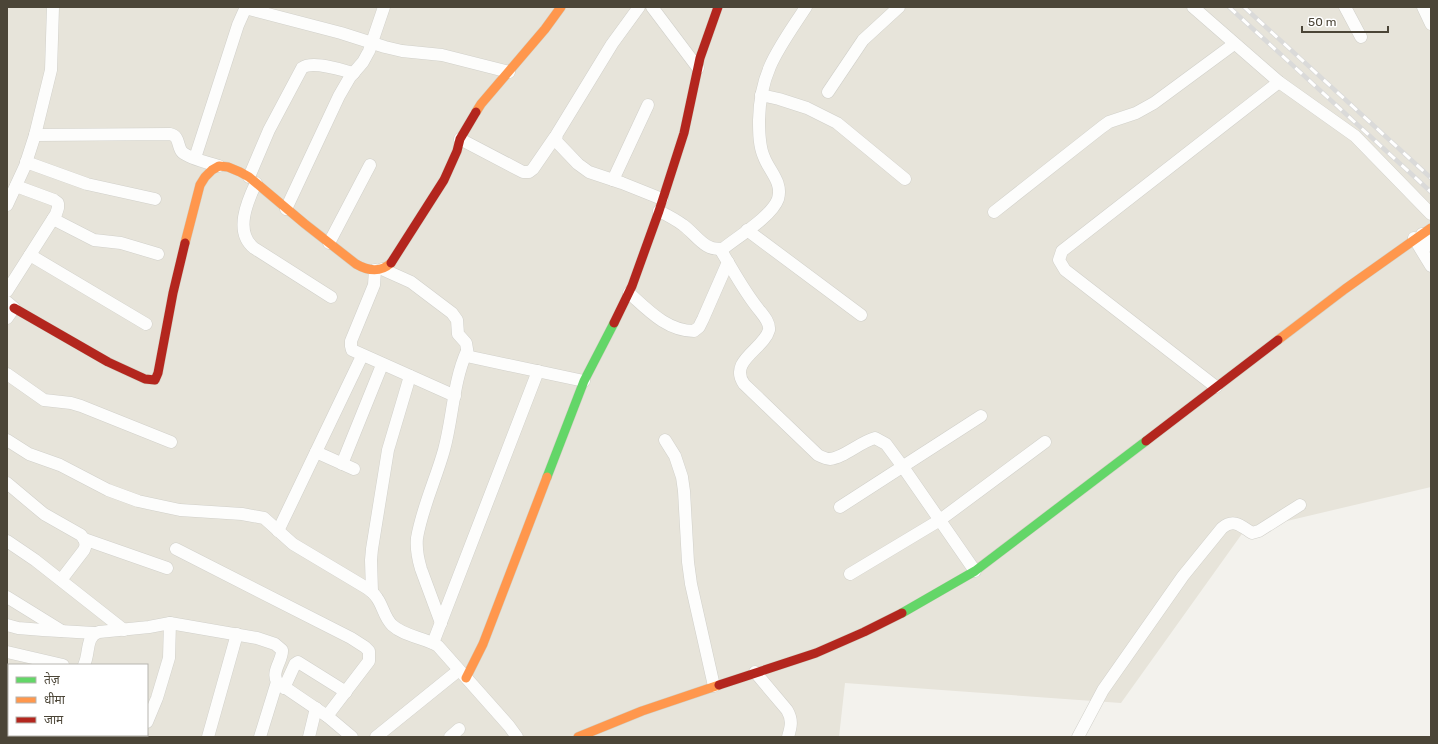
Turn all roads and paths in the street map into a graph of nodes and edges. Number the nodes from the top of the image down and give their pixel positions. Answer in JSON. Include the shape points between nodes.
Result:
{"nodes":[{"id":1,"x":53,"y":7,"type":"edge"},
{"id":2,"x":384,"y":7,"type":"edge"},
{"id":3,"x":561,"y":7,"type":"edge"},
{"id":4,"x":639,"y":7,"type":"edge"},
{"id":5,"x":652,"y":7,"type":"edge"},
{"id":6,"x":718,"y":7,"type":"edge"},
{"id":7,"x":806,"y":7,"type":"edge"},
{"id":8,"x":899,"y":7,"type":"edge"},
{"id":9,"x":1193,"y":7,"type":"edge"},
{"id":10,"x":1345,"y":7,"type":"edge"},
{"id":11,"x":1423,"y":7,"type":"edge"},
{"id":12,"x":246,"y":8,"type":"edge"},
{"id":13,"x":1431,"y":24,"type":"edge"},
{"id":14,"x":1361,"y":37,"type":"dead end"},
{"id":15,"x":373,"y":43,"type":"junction"},
{"id":16,"x":1234,"y":44,"type":"junction"},
{"id":17,"x":698,"y":68,"type":"junction"},
{"id":18,"x":509,"y":72,"type":"junction"},
{"id":19,"x":354,"y":73,"type":"junction"},
{"id":20,"x":1279,"y":82,"type":"junction"},
{"id":21,"x":828,"y":92,"type":"dead end"},
{"id":22,"x":761,"y":95,"type":"junction"},
{"id":23,"x":648,"y":105,"type":"dead end"},
{"id":24,"x":35,"y":135,"type":"junction"},
{"id":25,"x":555,"y":137,"type":"junction"},
{"id":26,"x":460,"y":139,"type":"junction"},
{"id":27,"x":195,"y":158,"type":"junction"},
{"id":28,"x":26,"y":162,"type":"junction"},
{"id":29,"x":370,"y":165,"type":"dead end"},
{"id":30,"x":219,"y":166,"type":"junction"},
{"id":31,"x":905,"y":179,"type":"dead end"},
{"id":32,"x":253,"y":180,"type":"junction"},
{"id":33,"x":613,"y":180,"type":"junction"},
{"id":34,"x":16,"y":186,"type":"junction"},
{"id":35,"x":155,"y":199,"type":"dead end"},
{"id":36,"x":8,"y":202,"type":"edge"},
{"id":37,"x":660,"y":205,"type":"junction"},
{"id":38,"x":286,"y":208,"type":"junction"},
{"id":39,"x":994,"y":212,"type":"dead end"},
{"id":40,"x":1431,"y":214,"type":"edge"},
{"id":41,"x":53,"y":219,"type":"junction"},
{"id":42,"x":747,"y":230,"type":"junction"},
{"id":43,"x":1422,"y":233,"type":"edge"},
{"id":44,"x":329,"y":243,"type":"junction"},
{"id":45,"x":1431,"y":246,"type":"edge"},
{"id":46,"x":720,"y":249,"type":"junction"},
{"id":47,"x":158,"y":254,"type":"dead end"},
{"id":48,"x":30,"y":255,"type":"junction"},
{"id":49,"x":728,"y":262,"type":"junction"},
{"id":50,"x":1431,"y":266,"type":"edge"},
{"id":51,"x":378,"y":270,"type":"junction"},
{"id":52,"x":7,"y":291,"type":"edge"},
{"id":53,"x":629,"y":293,"type":"junction"},
{"id":54,"x":331,"y":297,"type":"dead end"},
{"id":55,"x":11,"y":305,"type":"edge"},
{"id":56,"x":861,"y":315,"type":"dead end"},
{"id":57,"x":7,"y":318,"type":"edge"},
{"id":58,"x":146,"y":324,"type":"dead end"},
{"id":59,"x":467,"y":351,"type":"junction"},
{"id":60,"x":362,"y":356,"type":"junction"},
{"id":61,"x":382,"y":364,"type":"junction"},
{"id":62,"x":538,"y":371,"type":"junction"},
{"id":63,"x":7,"y":374,"type":"edge"},
{"id":64,"x":410,"y":376,"type":"junction"},
{"id":65,"x":584,"y":381,"type":"junction"},
{"id":66,"x":1216,"y":387,"type":"junction"},
{"id":67,"x":454,"y":396,"type":"junction"},
{"id":68,"x":981,"y":416,"type":"dead end"},
{"id":69,"x":7,"y":440,"type":"edge"},
{"id":70,"x":665,"y":440,"type":"dead end"},
{"id":71,"x":172,"y":442,"type":"dead end"},
{"id":72,"x":1044,"y":442,"type":"dead end"},
{"id":73,"x":316,"y":452,"type":"junction"},
{"id":74,"x":342,"y":464,"type":"junction"},
{"id":75,"x":904,"y":467,"type":"junction"},
{"id":76,"x":354,"y":469,"type":"dead end"},
{"id":77,"x":7,"y":484,"type":"edge"},
{"id":78,"x":1300,"y":505,"type":"dead end"},
{"id":79,"x":840,"y":507,"type":"dead end"},
{"id":80,"x":940,"y":520,"type":"junction"},
{"id":81,"x":278,"y":530,"type":"junction"},
{"id":82,"x":84,"y":539,"type":"junction"},
{"id":83,"x":7,"y":541,"type":"edge"},
{"id":84,"x":176,"y":549,"type":"dead end"},
{"id":85,"x":167,"y":568,"type":"dead end"},
{"id":86,"x":975,"y":571,"type":"junction"},
{"id":87,"x":850,"y":574,"type":"dead end"},
{"id":88,"x":61,"y":580,"type":"junction"},
{"id":89,"x":372,"y":592,"type":"junction"},
{"id":90,"x":7,"y":597,"type":"edge"},
{"id":91,"x":170,"y":623,"type":"junction"},
{"id":92,"x":440,"y":623,"type":"junction"},
{"id":93,"x":7,"y":625,"type":"edge"},
{"id":94,"x":124,"y":630,"type":"junction"},
{"id":95,"x":63,"y":632,"type":"junction"},
{"id":96,"x":94,"y":633,"type":"junction"},
{"id":97,"x":237,"y":634,"type":"junction"},
{"id":98,"x":433,"y":643,"type":"junction"},
{"id":99,"x":7,"y":652,"type":"edge"},
{"id":100,"x":59,"y":664,"type":"edge"},
{"id":101,"x":84,"y":664,"type":"edge"},
{"id":102,"x":755,"y":672,"type":"junction"},
{"id":103,"x":463,"y":674,"type":"junction"},
{"id":104,"x":280,"y":685,"type":"junction"},
{"id":105,"x":714,"y":686,"type":"junction"},
{"id":106,"x":346,"y":692,"type":"junction"},
{"id":107,"x":316,"y":708,"type":"junction"},
{"id":108,"x":327,"y":716,"type":"junction"},
{"id":109,"x":148,"y":720,"type":"edge"},
{"id":110,"x":208,"y":737,"type":"edge"},
{"id":111,"x":260,"y":737,"type":"edge"},
{"id":112,"x":309,"y":737,"type":"edge"},
{"id":113,"x":352,"y":737,"type":"edge"},
{"id":114,"x":376,"y":737,"type":"edge"},
{"id":115,"x":517,"y":737,"type":"edge"},
{"id":116,"x":578,"y":737,"type":"edge"},
{"id":117,"x":788,"y":737,"type":"edge"},
{"id":118,"x":1078,"y":737,"type":"edge"}],
"edges":[{"from":1,"to":24,"type":"street","via":[[51,70]]},
{"from":2,"to":15,"type":"street"},
{"from":3,"to":18,"type":"street"},
{"from":4,"to":25,"type":"street","via":[[612,44]]},
{"from":5,"to":17,"type":"street"},
{"from":6,"to":17,"type":"street"},
{"from":7,"to":22,"type":"street","via":[[773,59],[766,73]]},
{"from":8,"to":21,"type":"street","via":[[863,40]]},
{"from":9,"to":16,"type":"street"},
{"from":10,"to":14,"type":"street"},
{"from":11,"to":13,"type":"street"},
{"from":12,"to":15,"type":"street"},
{"from":12,"to":27,"type":"street","via":[[238,25]]},
{"from":15,"to":18,"type":"street","via":[[402,51],[449,56]]},
{"from":15,"to":19,"type":"street"},
{"from":16,"to":20,"type":"street"},
{"from":16,"to":39,"type":"street","via":[[1154,103],[1136,113],[1109,122]]},
{"from":17,"to":37,"type":"street","via":[[684,133]]},
{"from":18,"to":26,"type":"street","via":[[481,104]]},
{"from":19,"to":32,"type":"street","via":[[315,65],[302,68],[269,130]]},
{"from":19,"to":38,"type":"street","via":[[338,96]]},
{"from":20,"to":40,"type":"street","via":[[1355,136]]},
{"from":20,"to":66,"type":"street","via":[[1060,255],[1059,260],[1066,270]]},
{"from":22,"to":31,"type":"street","via":[[807,108],[837,124]]},
{"from":22,"to":42,"type":"street","via":[[760,142],[764,156],[776,178],[779,192],[773,208]]},
{"from":23,"to":33,"type":"street"},
{"from":24,"to":27,"type":"street","via":[[170,134],[177,138],[182,152]]},
{"from":24,"to":28,"type":"street"},
{"from":25,"to":26,"type":"street","via":[[529,172],[523,172]]},
{"from":25,"to":33,"type":"street","via":[[558,145],[589,172]]},
{"from":26,"to":51,"type":"street","via":[[444,180],[390,264]]},
{"from":27,"to":30,"type":"street"},
{"from":28,"to":34,"type":"street"},
{"from":28,"to":35,"type":"street","via":[[87,184]]},
{"from":29,"to":44,"type":"street"},
{"from":30,"to":32,"type":"street","via":[[228,167]]},
{"from":30,"to":55,"type":"street","via":[[205,177],[200,185],[173,293],[155,380],[147,381],[120,369]]},
{"from":32,"to":38,"type":"street"},
{"from":32,"to":54,"type":"street","via":[[245,208],[246,240],[254,248]]},
{"from":33,"to":37,"type":"street"},
{"from":34,"to":36,"type":"street"},
{"from":34,"to":41,"type":"street","via":[[58,203]]},
{"from":37,"to":46,"type":"street","via":[[702,243]]},
{"from":37,"to":53,"type":"street"},
{"from":38,"to":44,"type":"street"},
{"from":41,"to":47,"type":"street","via":[[94,240],[122,243]]},
{"from":41,"to":48,"type":"street"},
{"from":42,"to":46,"type":"street"},
{"from":42,"to":56,"type":"street"},
{"from":43,"to":45,"type":"street"},
{"from":43,"to":50,"type":"street"},
{"from":43,"to":66,"type":"street"},
{"from":44,"to":51,"type":"street","via":[[365,269]]},
{"from":46,"to":49,"type":"street"},
{"from":48,"to":52,"type":"street"},
{"from":48,"to":58,"type":"street"},
{"from":49,"to":53,"type":"street","via":[[703,320],[694,331],[679,329],[662,321]]},
{"from":49,"to":75,"type":"street","via":[[751,301],[764,316],[769,330],[741,366],[740,379],[744,384],[818,455],[831,459],[838,457],[866,440],[875,438],[886,444]]},
{"from":51,"to":59,"type":"street","via":[[411,282],[452,313],[457,320],[458,334],[466,343]]},
{"from":51,"to":60,"type":"street","via":[[350,346]]},
{"from":53,"to":65,"type":"street"},
{"from":55,"to":57,"type":"street"},
{"from":59,"to":62,"type":"street","via":[[476,359]]},
{"from":59,"to":67,"type":"street"},
{"from":60,"to":61,"type":"street"},
{"from":60,"to":73,"type":"street"},
{"from":61,"to":64,"type":"street"},
{"from":61,"to":74,"type":"street"},
{"from":62,"to":65,"type":"street"},
{"from":62,"to":92,"type":"street"},
{"from":63,"to":71,"type":"street","via":[[44,400],[76,405]]},
{"from":64,"to":67,"type":"street"},
{"from":64,"to":89,"type":"street","via":[[384,469],[372,549]]},
{"from":65,"to":103,"type":"street","via":[[483,644]]},
{"from":66,"to":86,"type":"street"},
{"from":67,"to":92,"type":"street","via":[[444,450],[417,539],[421,568]]},
{"from":68,"to":75,"type":"street"},
{"from":69,"to":81,"type":"street","via":[[29,454],[132,499],[180,510],[255,515],[264,518]]},
{"from":70,"to":105,"type":"street","via":[[675,456],[682,477],[691,584]]},
{"from":72,"to":80,"type":"street"},
{"from":73,"to":74,"type":"street"},
{"from":73,"to":81,"type":"street"},
{"from":74,"to":76,"type":"street"},
{"from":75,"to":79,"type":"street"},
{"from":75,"to":80,"type":"street"},
{"from":77,"to":82,"type":"street","via":[[44,514]]},
{"from":78,"to":118,"type":"street","via":[[1259,531],[1252,533],[1234,523],[1227,523],[1222,528],[1183,576],[1103,690]]},
{"from":80,"to":86,"type":"street"},
{"from":80,"to":87,"type":"street"},
{"from":81,"to":89,"type":"street","via":[[292,544]]},
{"from":82,"to":85,"type":"street"},
{"from":82,"to":88,"type":"street","via":[[84,550]]},
{"from":83,"to":88,"type":"street"},
{"from":84,"to":106,"type":"street","via":[[365,647],[369,651],[369,662]]},
{"from":86,"to":102,"type":"street","via":[[899,614],[824,649]]},
{"from":88,"to":94,"type":"street"},
{"from":89,"to":98,"type":"street","via":[[378,598],[387,620],[394,626],[405,633]]},
{"from":90,"to":95,"type":"street"},
{"from":91,"to":94,"type":"street"},
{"from":91,"to":97,"type":"street"},
{"from":91,"to":109,"type":"street","via":[[169,658]]},
{"from":92,"to":98,"type":"street"},
{"from":93,"to":95,"type":"street"},
{"from":94,"to":96,"type":"street"},
{"from":95,"to":96,"type":"street"},
{"from":96,"to":101,"type":"street"},
{"from":97,"to":104,"type":"street","via":[[280,646],[282,654],[275,679]]},
{"from":97,"to":110,"type":"street"},
{"from":98,"to":103,"type":"street"},
{"from":99,"to":100,"type":"street"},
{"from":102,"to":105,"type":"street"},
{"from":102,"to":117,"type":"street","via":[[791,717],[792,725]]},
{"from":103,"to":114,"type":"street"},
{"from":103,"to":115,"type":"street"},
{"from":104,"to":106,"type":"street","via":[[298,662]]},
{"from":104,"to":107,"type":"street"},
{"from":104,"to":111,"type":"street"},
{"from":105,"to":116,"type":"street","via":[[601,726]]},
{"from":106,"to":108,"type":"street"},
{"from":107,"to":108,"type":"street"},
{"from":107,"to":112,"type":"street"},
{"from":108,"to":113,"type":"street"}]}
